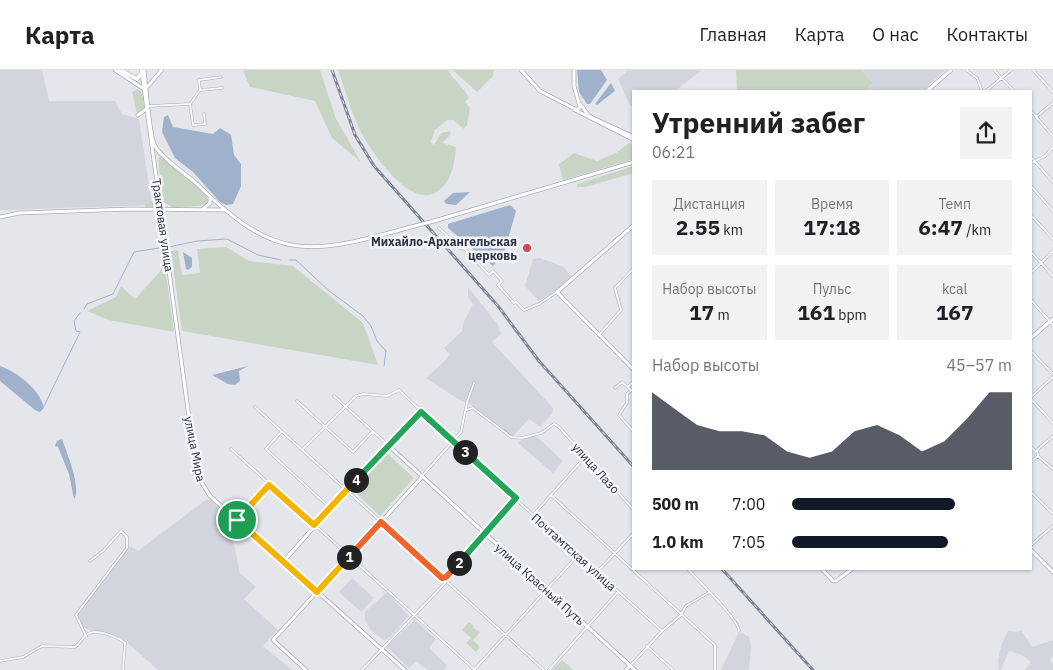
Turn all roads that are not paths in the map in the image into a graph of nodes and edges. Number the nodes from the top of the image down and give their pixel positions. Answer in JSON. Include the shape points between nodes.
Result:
{"nodes":[{"id":1,"x":116,"y":70,"type":"edge"},
{"id":2,"x":120,"y":70,"type":"edge"},
{"id":3,"x":162,"y":70,"type":"edge"},
{"id":4,"x":521,"y":70,"type":"edge"},
{"id":5,"x":574,"y":70,"type":"edge"},
{"id":6,"x":951,"y":70,"type":"edge"},
{"id":7,"x":966,"y":70,"type":"edge"},
{"id":8,"x":994,"y":70,"type":"edge"},
{"id":9,"x":1010,"y":70,"type":"edge"},
{"id":10,"x":1033,"y":70,"type":"edge"},
{"id":11,"x":143,"y":71,"type":"edge"},
{"id":12,"x":221,"y":77,"type":"dead end"},
{"id":13,"x":1000,"y":78,"type":"junction"},
{"id":14,"x":222,"y":88,"type":"dead end"},
{"id":15,"x":146,"y":89,"type":"junction"},
{"id":16,"x":200,"y":90,"type":"junction"},
{"id":17,"x":928,"y":90,"type":"edge"},
{"id":18,"x":982,"y":90,"type":"edge"},
{"id":19,"x":987,"y":90,"type":"edge"},
{"id":20,"x":1013,"y":90,"type":"edge"},
{"id":21,"x":1053,"y":92,"type":"edge"},
{"id":22,"x":579,"y":101,"type":"junction"},
{"id":23,"x":1053,"y":103,"type":"edge"},
{"id":24,"x":190,"y":104,"type":"junction"},
{"id":25,"x":148,"y":106,"type":"junction"},
{"id":26,"x":572,"y":109,"type":"junction"},
{"id":27,"x":1032,"y":112,"type":"edge"},
{"id":28,"x":204,"y":114,"type":"dead end"},
{"id":29,"x":138,"y":115,"type":"dead end"},
{"id":30,"x":1036,"y":117,"type":"junction"},
{"id":31,"x":598,"y":121,"type":"junction"},
{"id":32,"x":1053,"y":136,"type":"edge"},
{"id":33,"x":631,"y":137,"type":"edge"},
{"id":34,"x":1053,"y":147,"type":"edge"},
{"id":35,"x":164,"y":155,"type":"junction"},
{"id":36,"x":1034,"y":160,"type":"joint"},
{"id":37,"x":154,"y":161,"type":"junction"},
{"id":38,"x":632,"y":163,"type":"edge"},
{"id":39,"x":1053,"y":182,"type":"edge"},
{"id":40,"x":1032,"y":187,"type":"edge"},
{"id":41,"x":209,"y":196,"type":"junction"},
{"id":42,"x":194,"y":209,"type":"junction"},
{"id":43,"x":162,"y":210,"type":"junction"},
{"id":44,"x":1053,"y":211,"type":"edge"},
{"id":45,"x":227,"y":212,"type":"junction"},
{"id":46,"x":1032,"y":216,"type":"edge"},
{"id":47,"x":0,"y":217,"type":"edge"},
{"id":48,"x":632,"y":227,"type":"edge"},
{"id":49,"x":439,"y":228,"type":"dead end"},
{"id":50,"x":1053,"y":239,"type":"edge"},
{"id":51,"x":1053,"y":251,"type":"edge"},
{"id":52,"x":1032,"y":253,"type":"edge"},
{"id":53,"x":1042,"y":263,"type":"junction"},
{"id":54,"x":632,"y":270,"type":"dead end"},
{"id":55,"x":1032,"y":272,"type":"edge"},
{"id":56,"x":1053,"y":276,"type":"edge"},
{"id":57,"x":557,"y":292,"type":"junction"},
{"id":58,"x":1032,"y":301,"type":"edge"},
{"id":59,"x":1052,"y":322,"type":"edge"},
{"id":60,"x":599,"y":335,"type":"junction"},
{"id":61,"x":1032,"y":337,"type":"edge"},
{"id":62,"x":1032,"y":351,"type":"edge"},
{"id":63,"x":632,"y":368,"type":"edge"},
{"id":64,"x":1053,"y":376,"type":"edge"},
{"id":65,"x":184,"y":379,"type":"joint"},
{"id":66,"x":474,"y":383,"type":"dead end"},
{"id":67,"x":632,"y":383,"type":"edge"},
{"id":68,"x":628,"y":387,"type":"junction"},
{"id":69,"x":615,"y":388,"type":"dead end"},
{"id":70,"x":631,"y":390,"type":"joint"},
{"id":71,"x":334,"y":396,"type":"dead end"},
{"id":72,"x":1032,"y":397,"type":"edge"},
{"id":73,"x":1032,"y":399,"type":"edge"},
{"id":74,"x":297,"y":402,"type":"dead end"},
{"id":75,"x":346,"y":406,"type":"junction"},
{"id":76,"x":255,"y":407,"type":"dead end"},
{"id":77,"x":466,"y":410,"type":"junction"},
{"id":78,"x":421,"y":412,"type":"junction"},
{"id":79,"x":1053,"y":423,"type":"edge"},
{"id":80,"x":325,"y":425,"type":"junction"},
{"id":81,"x":630,"y":428,"type":"edge"},
{"id":82,"x":282,"y":432,"type":"junction"},
{"id":83,"x":374,"y":432,"type":"junction"},
{"id":84,"x":1053,"y":436,"type":"edge"},
{"id":85,"x":454,"y":442,"type":"junction"},
{"id":86,"x":389,"y":446,"type":"junction"},
{"id":87,"x":1032,"y":448,"type":"edge"},
{"id":88,"x":231,"y":449,"type":"dead end"},
{"id":89,"x":302,"y":450,"type":"junction"},
{"id":90,"x":1036,"y":452,"type":"junction"},
{"id":91,"x":586,"y":456,"type":"junction"},
{"id":92,"x":1038,"y":456,"type":"junction"},
{"id":93,"x":1032,"y":461,"type":"edge"},
{"id":94,"x":1053,"y":469,"type":"edge"},
{"id":95,"x":422,"y":477,"type":"junction"},
{"id":96,"x":269,"y":485,"type":"junction"},
{"id":97,"x":346,"y":490,"type":"junction"},
{"id":98,"x":1032,"y":493,"type":"edge"},
{"id":99,"x":552,"y":496,"type":"junction"},
{"id":100,"x":516,"y":498,"type":"junction"},
{"id":101,"x":330,"y":508,"type":"junction"},
{"id":102,"x":632,"y":508,"type":"edge"},
{"id":103,"x":1053,"y":514,"type":"edge"},
{"id":104,"x":533,"y":515,"type":"junction"},
{"id":105,"x":237,"y":520,"type":"junction"},
{"id":106,"x":381,"y":522,"type":"junction"},
{"id":107,"x":314,"y":525,"type":"junction"},
{"id":108,"x":1053,"y":526,"type":"edge"},
{"id":109,"x":485,"y":534,"type":"junction"},
{"id":110,"x":632,"y":534,"type":"edge"},
{"id":111,"x":1032,"y":543,"type":"edge"},
{"id":112,"x":1032,"y":551,"type":"edge"},
{"id":113,"x":614,"y":553,"type":"junction"},
{"id":114,"x":578,"y":555,"type":"junction"},
{"id":115,"x":348,"y":557,"type":"junction"},
{"id":116,"x":90,"y":560,"type":"dead end"},
{"id":117,"x":283,"y":562,"type":"junction"},
{"id":118,"x":632,"y":569,"type":"edge"},
{"id":119,"x":633,"y":570,"type":"edge"},
{"id":120,"x":689,"y":570,"type":"edge"},
{"id":121,"x":823,"y":570,"type":"edge"},
{"id":122,"x":851,"y":570,"type":"edge"},
{"id":123,"x":597,"y":572,"type":"junction"},
{"id":124,"x":1053,"y":572,"type":"edge"},
{"id":125,"x":446,"y":577,"type":"junction"},
{"id":126,"x":442,"y":578,"type":"junction"},
{"id":127,"x":444,"y":581,"type":"junction"},
{"id":128,"x":547,"y":590,"type":"junction"},
{"id":129,"x":317,"y":592,"type":"junction"},
{"id":130,"x":618,"y":592,"type":"junction"},
{"id":131,"x":708,"y":593,"type":"junction"},
{"id":132,"x":72,"y":613,"type":"dead end"},
{"id":133,"x":681,"y":614,"type":"junction"},
{"id":134,"x":76,"y":615,"type":"junction"},
{"id":135,"x":414,"y":615,"type":"junction"},
{"id":136,"x":587,"y":626,"type":"junction"},
{"id":137,"x":662,"y":631,"type":"junction"},
{"id":138,"x":739,"y":631,"type":"dead end"},
{"id":139,"x":506,"y":635,"type":"junction"},
{"id":140,"x":86,"y":636,"type":"junction"},
{"id":141,"x":648,"y":646,"type":"junction"},
{"id":142,"x":381,"y":649,"type":"junction"},
{"id":143,"x":0,"y":661,"type":"edge"},
{"id":144,"x":630,"y":666,"type":"junction"},
{"id":145,"x":123,"y":670,"type":"edge"},
{"id":146,"x":306,"y":670,"type":"edge"},
{"id":147,"x":362,"y":670,"type":"edge"},
{"id":148,"x":403,"y":670,"type":"edge"},
{"id":149,"x":475,"y":670,"type":"edge"},
{"id":150,"x":544,"y":670,"type":"edge"},
{"id":151,"x":549,"y":670,"type":"edge"},
{"id":152,"x":626,"y":670,"type":"edge"},
{"id":153,"x":635,"y":670,"type":"edge"},
{"id":154,"x":673,"y":670,"type":"edge"},
{"id":155,"x":715,"y":670,"type":"edge"}],
"edges":[{"from":1,"to":15,"type":"main road"},
{"from":2,"to":11,"type":"main road","via":[[136,79]]},
{"from":3,"to":15,"type":"main road"},
{"from":4,"to":26,"type":"main road","via":[[540,91]]},
{"from":5,"to":22,"type":"main road","via":[[574,86]]},
{"from":6,"to":17,"type":"main road"},
{"from":7,"to":18,"type":"street","via":[[977,78]]},
{"from":8,"to":13,"type":"street"},
{"from":9,"to":13,"type":"street"},
{"from":10,"to":21,"type":"street"},
{"from":11,"to":15,"type":"main road","name":"Трактовая улица"},
{"from":12,"to":16,"type":"street","via":[[199,80]]},
{"from":13,"to":19,"type":"street"},
{"from":13,"to":20,"type":"street"},
{"from":14,"to":16,"type":"street"},
{"from":15,"to":25,"type":"main road","name":"Трактовая улица"},
{"from":16,"to":24,"type":"street"},
{"from":22,"to":26,"type":"main road","via":[[580,108]]},
{"from":22,"to":31,"type":"main road","via":[[587,114]]},
{"from":23,"to":30,"type":"street"},
{"from":24,"to":25,"type":"street"},
{"from":24,"to":28,"type":"street","via":[[193,126],[205,124]]},
{"from":25,"to":29,"type":"main road","via":[[144,113]]},
{"from":25,"to":35,"type":"main road","name":"Трактовая улица","via":[[154,141]]},
{"from":25,"to":37,"type":"main road","name":"Трактовая улица"},
{"from":26,"to":31,"type":"main road"},
{"from":27,"to":30,"type":"street"},
{"from":30,"to":32,"type":"street"},
{"from":31,"to":33,"type":"main road"},
{"from":34,"to":36,"type":"street","via":[[1045,156]]},
{"from":35,"to":37,"type":"main road","via":[[157,155]]},
{"from":35,"to":41,"type":"main road"},
{"from":36,"to":39,"type":"street"},
{"from":37,"to":43,"type":"main road","name":"Трактовая улица"},
{"from":38,"to":45,"type":"main road","bridge":true,"via":[[339,246],[304,248],[286,244],[263,236]]},
{"from":40,"to":44,"type":"street"},
{"from":41,"to":42,"type":"main road","via":[[208,206]]},
{"from":41,"to":45,"type":"main road"},
{"from":42,"to":43,"type":"main road"},
{"from":42,"to":45,"type":"main road"},
{"from":43,"to":47,"type":"main road","via":[[19,213]]},
{"from":43,"to":65,"type":"main road","name":"Трактовая улица"},
{"from":46,"to":50,"type":"street"},
{"from":48,"to":57,"type":"main road"},
{"from":49,"to":57,"type":"street","via":[[465,249],[488,275],[493,271],[502,281],[498,285],[524,310]]},
{"from":51,"to":53,"type":"street"},
{"from":52,"to":53,"type":"street"},
{"from":53,"to":55,"type":"street"},
{"from":53,"to":56,"type":"street"},
{"from":54,"to":60,"type":"street","via":[[615,288],[620,312]]},
{"from":57,"to":60,"type":"main road"},
{"from":58,"to":59,"type":"street"},
{"from":59,"to":61,"type":"main road"},
{"from":60,"to":63,"type":"main road"},
{"from":62,"to":64,"type":"street"},
{"from":64,"to":72,"type":"street"},
{"from":65,"to":105,"type":"main road","name":"улица Мира","via":[[200,482],[207,493]]},
{"from":66,"to":77,"type":"street"},
{"from":67,"to":68,"type":"street"},
{"from":68,"to":69,"type":"street","via":[[622,382]]},
{"from":68,"to":70,"type":"street"},
{"from":70,"to":81,"type":"street","via":[[626,396],[626,406],[620,412],[620,417]]},
{"from":71,"to":75,"type":"street","name":"улица Красный Путь"},
{"from":73,"to":79,"type":"street"},
{"from":74,"to":80,"type":"street"},
{"from":75,"to":78,"type":"street","name":"Почтамтская улица","via":[[356,396],[387,396],[399,390]]},
{"from":75,"to":80,"type":"street"},
{"from":75,"to":83,"type":"street","name":"улица Красный Путь"},
{"from":76,"to":82,"type":"street"},
{"from":77,"to":85,"type":"street","via":[[463,429]]},
{"from":77,"to":91,"type":"street","name":"улица Лазо","via":[[473,408],[516,438],[541,433],[554,424]]},
{"from":78,"to":85,"type":"street","name":"Почтамтская улица"},
{"from":78,"to":86,"type":"street"},
{"from":80,"to":83,"type":"street","via":[[353,452]]},
{"from":80,"to":89,"type":"street"},
{"from":82,"to":89,"type":"street"},
{"from":82,"to":101,"type":"street","via":[[266,449]]},
{"from":83,"to":86,"type":"street","name":"улица Красный Путь"},
{"from":84,"to":90,"type":"street"},
{"from":85,"to":95,"type":"street"},
{"from":85,"to":100,"type":"street","name":"Почтамтская улица"},
{"from":86,"to":95,"type":"main road","name":"улица Красный Путь"},
{"from":86,"to":97,"type":"main road"},
{"from":87,"to":90,"type":"street"},
{"from":88,"to":96,"type":"street"},
{"from":89,"to":97,"type":"street"},
{"from":90,"to":92,"type":"street"},
{"from":91,"to":99,"type":"street"},
{"from":91,"to":102,"type":"street","name":"улица Лазо"},
{"from":92,"to":93,"type":"street"},
{"from":92,"to":94,"type":"street"},
{"from":95,"to":106,"type":"main road"},
{"from":95,"to":109,"type":"main road","name":"улица Красный Путь"},
{"from":96,"to":105,"type":"street"},
{"from":96,"to":107,"type":"street"},
{"from":97,"to":101,"type":"main road"},
{"from":97,"to":106,"type":"street"},
{"from":98,"to":103,"type":"street"},
{"from":99,"to":104,"type":"street"},
{"from":99,"to":113,"type":"street"},
{"from":100,"to":104,"type":"street","name":"Почтамтская улица"},
{"from":100,"to":109,"type":"street"},
{"from":101,"to":107,"type":"main road"},
{"from":104,"to":114,"type":"street","name":"Почтамтская улица"},
{"from":105,"to":117,"type":"main road","name":"улица Мира"},
{"from":106,"to":115,"type":"main road"},
{"from":106,"to":126,"type":"street"},
{"from":107,"to":115,"type":"street"},
{"from":107,"to":117,"type":"main road"},
{"from":108,"to":111,"type":"street"},
{"from":109,"to":125,"type":"street"},
{"from":109,"to":128,"type":"main road","name":"улица Красный Путь"},
{"from":110,"to":113,"type":"street"},
{"from":112,"to":124,"type":"main road"},
{"from":113,"to":118,"type":"street"},
{"from":113,"to":123,"type":"street"},
{"from":114,"to":123,"type":"street","name":"Почтамтская улица"},
{"from":114,"to":128,"type":"street"},
{"from":115,"to":129,"type":"main road"},
{"from":115,"to":135,"type":"street"},
{"from":116,"to":134,"type":"street","via":[[121,531],[127,537],[127,548]]},
{"from":117,"to":129,"type":"main road","name":"улица Мира"},
{"from":119,"to":133,"type":"street"},
{"from":120,"to":131,"type":"street"},
{"from":121,"to":122,"type":"main road","via":[[836,581]]},
{"from":123,"to":130,"type":"street","name":"Почтамтская улица"},
{"from":125,"to":126,"type":"street"},
{"from":125,"to":127,"type":"street"},
{"from":126,"to":127,"type":"street"},
{"from":127,"to":135,"type":"street"},
{"from":127,"to":139,"type":"street"},
{"from":128,"to":136,"type":"main road","name":"улица Красный Путь"},
{"from":128,"to":139,"type":"street"},
{"from":129,"to":142,"type":"main road","name":"улица Мира"},
{"from":129,"to":146,"type":"main road","via":[[273,640]]},
{"from":130,"to":136,"type":"street"},
{"from":130,"to":137,"type":"street","name":"Почтамтская улица"},
{"from":131,"to":133,"type":"street","via":[[688,604]]},
{"from":131,"to":138,"type":"street","via":[[738,624]]},
{"from":132,"to":134,"type":"street"},
{"from":133,"to":137,"type":"street"},
{"from":133,"to":155,"type":"street","via":[[715,645]]},
{"from":134,"to":140,"type":"street"},
{"from":135,"to":142,"type":"street"},
{"from":135,"to":149,"type":"street"},
{"from":136,"to":144,"type":"main road","name":"улица Красный Путь"},
{"from":136,"to":151,"type":"street"},
{"from":137,"to":141,"type":"street"},
{"from":139,"to":149,"type":"street"},
{"from":139,"to":150,"type":"street"},
{"from":140,"to":143,"type":"street","via":[[71,648],[37,647],[23,656]]},
{"from":140,"to":145,"type":"street","via":[[100,633],[125,643]]},
{"from":141,"to":144,"type":"street"},
{"from":141,"to":154,"type":"street"},
{"from":142,"to":147,"type":"street"},
{"from":142,"to":148,"type":"main road","name":"улица Мира"},
{"from":144,"to":152,"type":"main road"},
{"from":144,"to":153,"type":"main road","name":"улица Красный Путь"}]}
